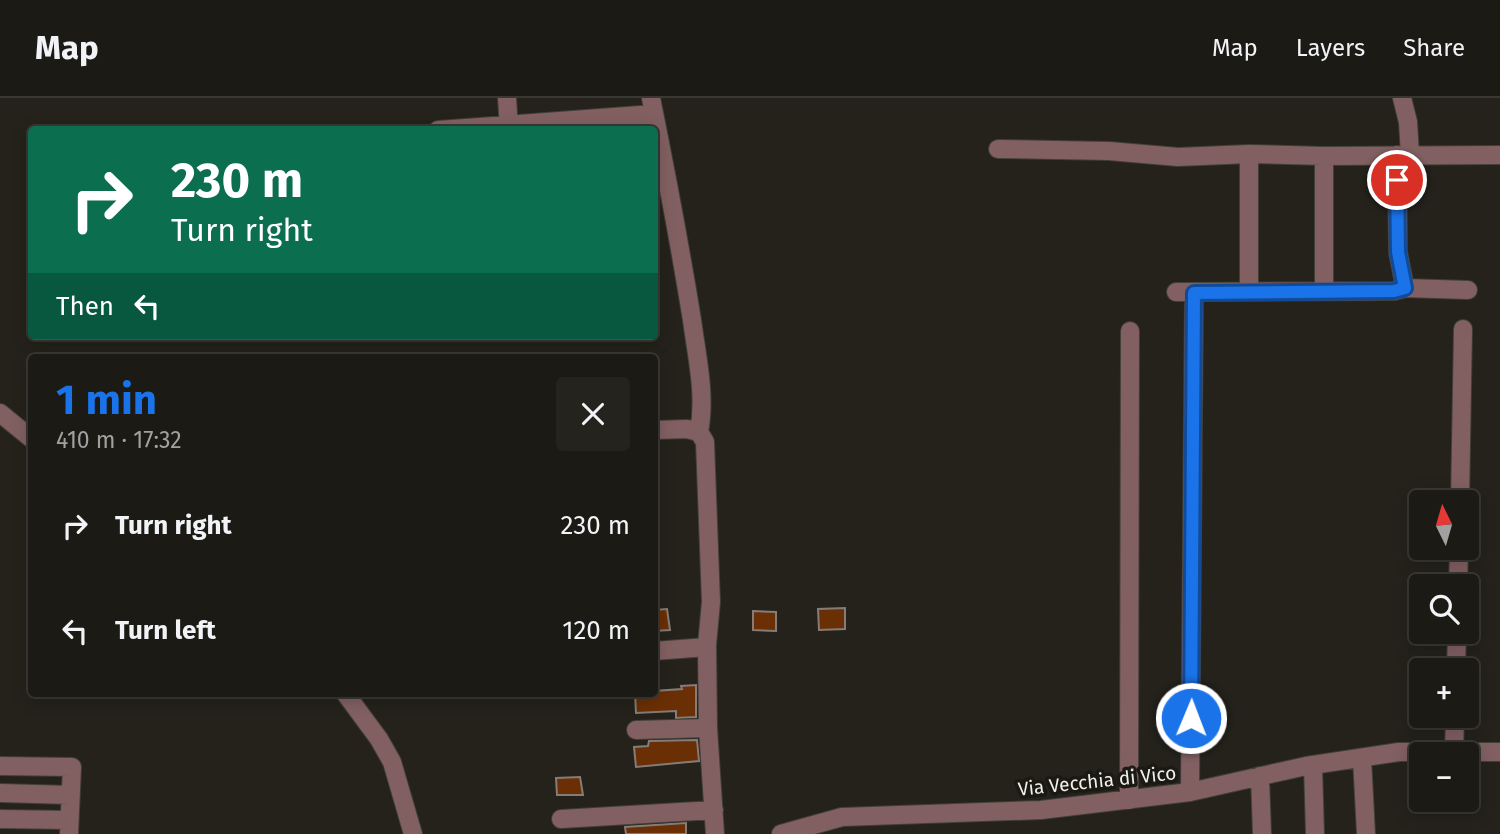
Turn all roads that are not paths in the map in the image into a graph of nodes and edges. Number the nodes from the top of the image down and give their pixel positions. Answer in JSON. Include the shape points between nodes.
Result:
{"nodes":[{"id":1,"x":507,"y":98,"type":"edge"},
{"id":2,"x":1402,"y":98,"type":"edge"},
{"id":3,"x":652,"y":106,"type":"edge"},
{"id":4,"x":509,"y":126,"type":"edge"},
{"id":5,"x":516,"y":126,"type":"edge"},
{"id":6,"x":656,"y":126,"type":"edge"},
{"id":7,"x":658,"y":137,"type":"edge"},
{"id":8,"x":998,"y":149,"type":"dead end"},
{"id":9,"x":1249,"y":154,"type":"junction"},
{"id":10,"x":1404,"y":155,"type":"junction"},
{"id":11,"x":1500,"y":155,"type":"edge"},
{"id":12,"x":1324,"y":156,"type":"junction"},
{"id":13,"x":1405,"y":288,"type":"junction"},
{"id":14,"x":1468,"y":290,"type":"dead end"},
{"id":15,"x":1249,"y":291,"type":"junction"},
{"id":16,"x":1324,"y":291,"type":"junction"},
{"id":17,"x":1176,"y":292,"type":"dead end"},
{"id":18,"x":1194,"y":293,"type":"junction"},
{"id":19,"x":1463,"y":329,"type":"dead end"},
{"id":20,"x":1130,"y":331,"type":"dead end"},
{"id":21,"x":0,"y":413,"type":"edge"},
{"id":22,"x":658,"y":430,"type":"edge"},
{"id":23,"x":699,"y":432,"type":"junction"},
{"id":24,"x":28,"y":436,"type":"edge"},
{"id":25,"x":1460,"y":490,"type":"edge"},
{"id":26,"x":707,"y":647,"type":"junction"},
{"id":27,"x":658,"y":651,"type":"edge"},
{"id":28,"x":348,"y":697,"type":"edge"},
{"id":29,"x":708,"y":728,"type":"junction"},
{"id":30,"x":636,"y":730,"type":"dead end"},
{"id":31,"x":1409,"y":752,"type":"edge"},
{"id":32,"x":1479,"y":752,"type":"edge"},
{"id":33,"x":1500,"y":752,"type":"edge"},
{"id":34,"x":1362,"y":758,"type":"junction"},
{"id":35,"x":1314,"y":765,"type":"junction"},
{"id":36,"x":0,"y":766,"type":"edge"},
{"id":37,"x":1261,"y":776,"type":"junction"},
{"id":38,"x":1190,"y":792,"type":"junction"},
{"id":39,"x":0,"y":793,"type":"edge"},
{"id":40,"x":71,"y":795,"type":"junction"},
{"id":41,"x":1129,"y":800,"type":"junction"},
{"id":42,"x":714,"y":810,"type":"junction"},
{"id":43,"x":0,"y":819,"type":"edge"},
{"id":44,"x":561,"y":820,"type":"dead end"},
{"id":45,"x":69,"y":827,"type":"edge"},
{"id":46,"x":413,"y":834,"type":"edge"},
{"id":47,"x":715,"y":834,"type":"edge"},
{"id":48,"x":781,"y":834,"type":"edge"},
{"id":49,"x":1262,"y":834,"type":"edge"},
{"id":50,"x":1315,"y":834,"type":"edge"},
{"id":51,"x":1366,"y":834,"type":"edge"}],
"edges":[{"from":1,"to":4,"type":"street"},
{"from":2,"to":10,"type":"street","via":[[1408,122]]},
{"from":3,"to":5,"type":"street"},
{"from":3,"to":6,"type":"street"},
{"from":7,"to":23,"type":"street","via":[[700,374],[704,408]]},
{"from":8,"to":9,"type":"street","via":[[1178,157]]},
{"from":9,"to":12,"type":"street"},
{"from":9,"to":15,"type":"street"},
{"from":10,"to":11,"type":"street"},
{"from":10,"to":12,"type":"street"},
{"from":10,"to":13,"type":"street","via":[[1398,252]]},
{"from":12,"to":16,"type":"street"},
{"from":13,"to":14,"type":"street"},
{"from":13,"to":16,"type":"street"},
{"from":15,"to":16,"type":"street"},
{"from":15,"to":18,"type":"street"},
{"from":17,"to":18,"type":"street"},
{"from":18,"to":38,"type":"street"},
{"from":19,"to":25,"type":"street"},
{"from":20,"to":41,"type":"street"},
{"from":21,"to":24,"type":"street"},
{"from":22,"to":23,"type":"street"},
{"from":23,"to":26,"type":"street","via":[[705,442],[710,531]]},
{"from":26,"to":27,"type":"street"},
{"from":26,"to":29,"type":"street"},
{"from":28,"to":46,"type":"street","via":[[392,762]]},
{"from":29,"to":30,"type":"street"},
{"from":29,"to":42,"type":"street"},
{"from":31,"to":34,"type":"street","name":"Via Vecchia di Vico"},
{"from":32,"to":33,"type":"street","name":"Via Vecchia di Vico"},
{"from":34,"to":35,"type":"street","name":"Via Vecchia di Vico"},
{"from":34,"to":51,"type":"street"},
{"from":35,"to":37,"type":"street","name":"Via Vecchia di Vico"},
{"from":35,"to":50,"type":"street"},
{"from":36,"to":40,"type":"street","via":[[72,767]]},
{"from":37,"to":38,"type":"street","name":"Via Vecchia di Vico"},
{"from":37,"to":49,"type":"street"},
{"from":38,"to":41,"type":"street","name":"Via Vecchia di Vico"},
{"from":39,"to":40,"type":"street"},
{"from":40,"to":45,"type":"street"},
{"from":41,"to":48,"type":"street","name":"Via Vecchia di Vico","via":[[1041,810],[842,817]]},
{"from":42,"to":44,"type":"street"},
{"from":42,"to":47,"type":"street"},
{"from":43,"to":45,"type":"street"}]}
